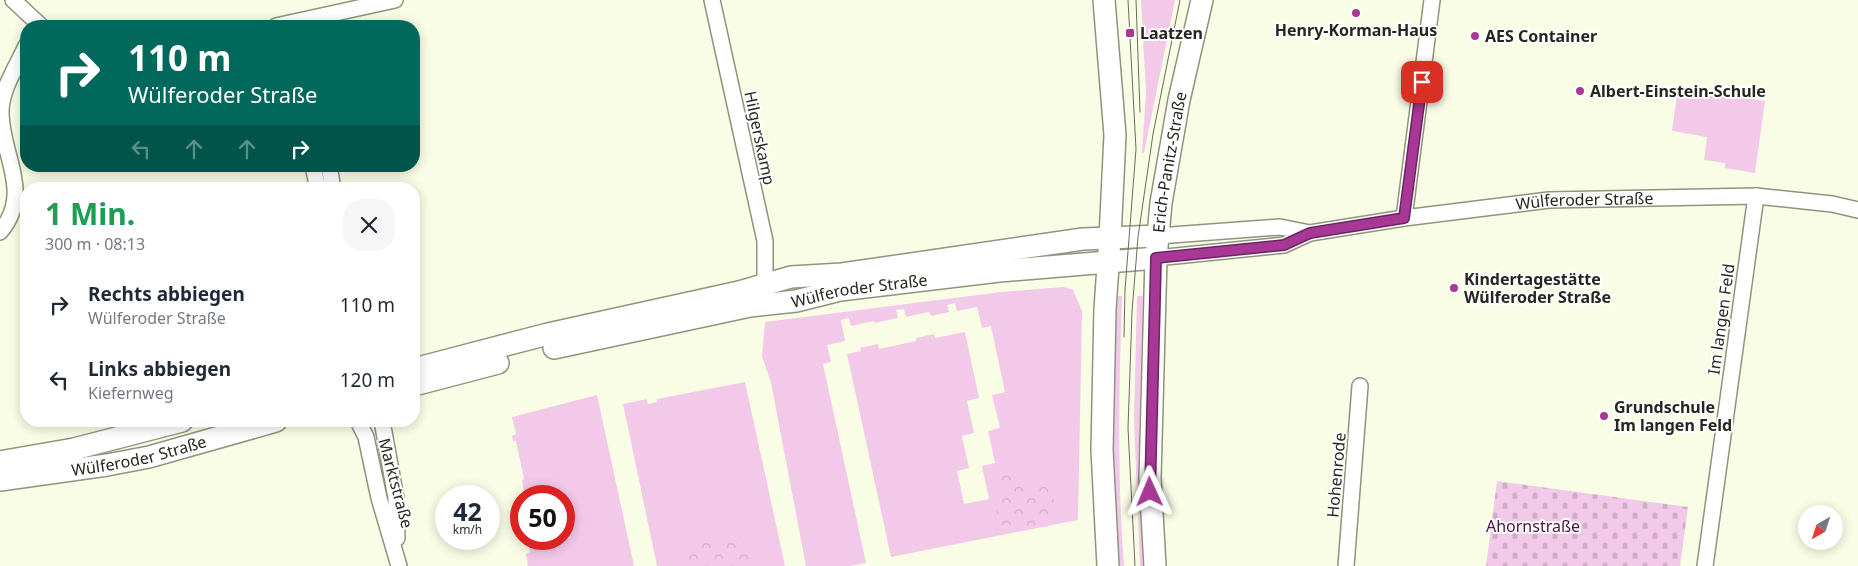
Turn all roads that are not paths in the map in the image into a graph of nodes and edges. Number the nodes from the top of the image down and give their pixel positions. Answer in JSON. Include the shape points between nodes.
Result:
{"nodes":[{"id":1,"x":13,"y":0,"type":"edge"},
{"id":2,"x":395,"y":0,"type":"edge"},
{"id":3,"x":712,"y":0,"type":"edge"},
{"id":4,"x":1104,"y":0,"type":"edge"},
{"id":5,"x":1202,"y":0,"type":"edge"},
{"id":6,"x":1432,"y":0,"type":"edge"},
{"id":7,"x":34,"y":20,"type":"edge"},
{"id":8,"x":312,"y":20,"type":"edge"},
{"id":9,"x":20,"y":59,"type":"edge"},
{"id":10,"x":1756,"y":196,"type":"junction"},
{"id":11,"x":1858,"y":210,"type":"edge"},
{"id":12,"x":1404,"y":218,"type":"junction"},
{"id":13,"x":0,"y":232,"type":"edge"},
{"id":14,"x":1310,"y":233,"type":"junction"},
{"id":15,"x":1158,"y":236,"type":"junction"},
{"id":16,"x":1110,"y":238,"type":"junction"},
{"id":17,"x":1156,"y":258,"type":"junction"},
{"id":18,"x":1109,"y":261,"type":"junction"},
{"id":19,"x":765,"y":284,"type":"junction"},
{"id":20,"x":420,"y":367,"type":"edge"},
{"id":21,"x":420,"y":383,"type":"edge"},
{"id":22,"x":1360,"y":386,"type":"dead end"},
{"id":23,"x":159,"y":427,"type":"edge"},
{"id":24,"x":255,"y":427,"type":"edge"},
{"id":25,"x":361,"y":427,"type":"edge"},
{"id":26,"x":383,"y":427,"type":"edge"},
{"id":27,"x":0,"y":462,"type":"edge"},
{"id":28,"x":0,"y":480,"type":"edge"},
{"id":29,"x":398,"y":560,"type":"edge"},
{"id":30,"x":1108,"y":566,"type":"edge"},
{"id":31,"x":1155,"y":566,"type":"edge"},
{"id":32,"x":1346,"y":566,"type":"edge"},
{"id":33,"x":1705,"y":566,"type":"edge"}],
"edges":[{"from":1,"to":7,"type":"street"},
{"from":2,"to":8,"type":"street"},
{"from":3,"to":19,"type":"street","name":"Hilgerskamp","via":[[765,241]]},
{"from":4,"to":16,"type":"street","via":[[1115,135]]},
{"from":5,"to":15,"type":"street","name":"Erich-Panitz-Straße","via":[[1179,100]]},
{"from":6,"to":12,"type":"street"},
{"from":9,"to":13,"type":"street","via":[[1,109],[16,188],[12,214]]},
{"from":10,"to":11,"type":"street","name":"Wülferoder Straße"},
{"from":10,"to":12,"type":"street","name":"Wülferoder Straße","via":[[1549,200]]},
{"from":10,"to":33,"type":"street","name":"Im langen Feld"},
{"from":12,"to":14,"type":"street","name":"Wülferoder Straße"},
{"from":14,"to":15,"type":"street","name":"Wülferoder Straße","via":[[1280,227]]},
{"from":14,"to":17,"type":"street","name":"Wülferoder Straße","via":[[1284,245]]},
{"from":15,"to":16,"type":"street","name":"Wülferoder Straße"},
{"from":15,"to":17,"type":"street","name":"Erich-Panitz-Straße"},
{"from":16,"to":18,"type":"street"},
{"from":16,"to":19,"type":"street","name":"Wülferoder Straße","via":[[1083,239],[842,274],[791,277]]},
{"from":17,"to":18,"type":"street","name":"Wülferoder Straße"},
{"from":17,"to":31,"type":"street","name":"Erich-Panitz-Straße","via":[[1150,478]]},
{"from":18,"to":21,"type":"street","name":"Wülferoder Straße","via":[[840,290],[552,348]]},
{"from":18,"to":30,"type":"street","via":[[1102,450]]},
{"from":19,"to":20,"type":"street","name":"Wülferoder Straße"},
{"from":22,"to":32,"type":"street","name":"Hohenrode"},
{"from":23,"to":27,"type":"street","name":"Wülferoder Straße","via":[[74,449]]},
{"from":24,"to":28,"type":"street","name":"Wülferoder Straße","via":[[149,457]]},
{"from":25,"to":29,"type":"street","name":"Marktstraße"},
{"from":26,"to":29,"type":"street","name":"Marktstraße","via":[[396,498]]}]}
